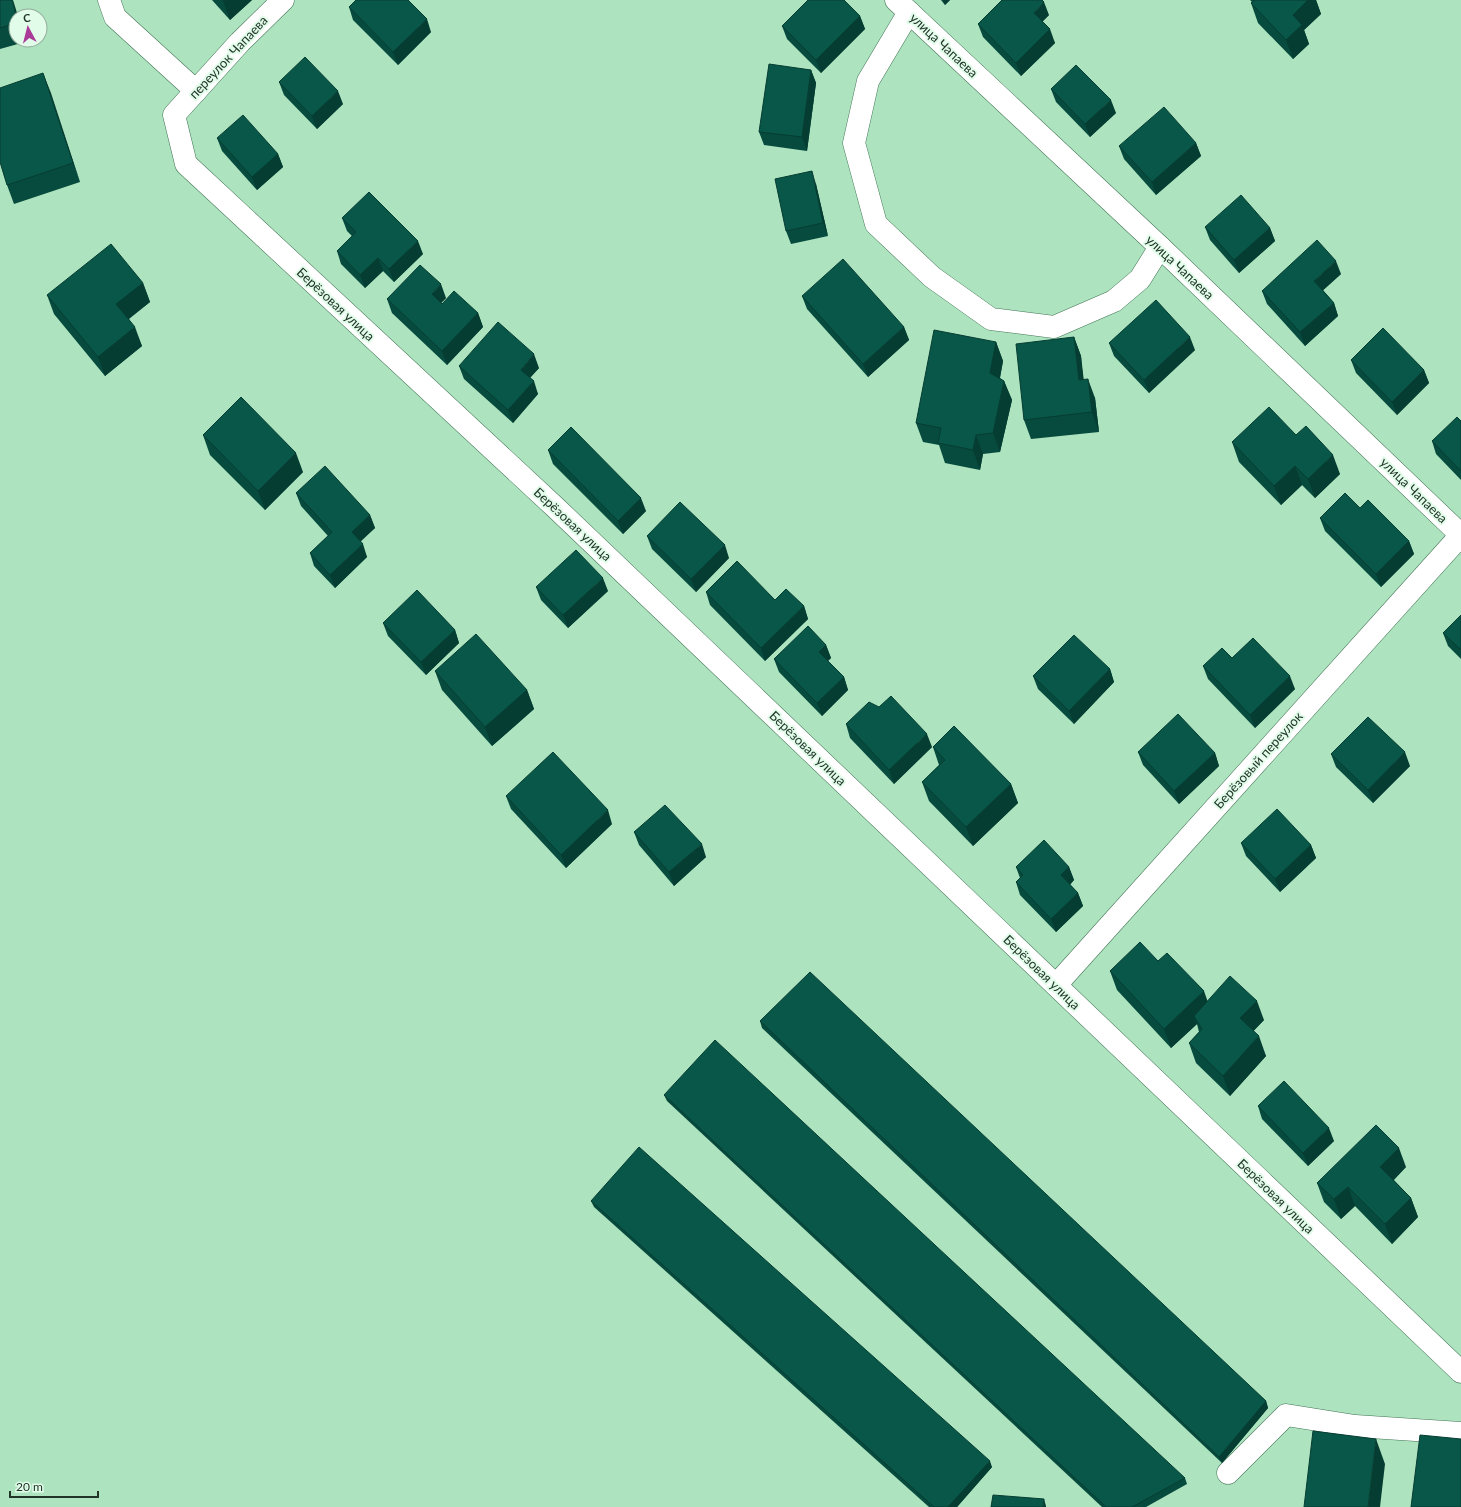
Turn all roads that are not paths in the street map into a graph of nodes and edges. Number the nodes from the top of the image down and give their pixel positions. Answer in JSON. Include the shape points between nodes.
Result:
{"nodes":[{"id":1,"x":109,"y":0,"type":"edge"},
{"id":2,"x":283,"y":0,"type":"edge"},
{"id":3,"x":903,"y":6,"type":"edge"},
{"id":4,"x":196,"y":91,"type":"junction"},
{"id":5,"x":174,"y":115,"type":"joint"},
{"id":6,"x":1160,"y":247,"type":"junction"},
{"id":7,"x":1461,"y":535,"type":"edge"},
{"id":8,"x":1056,"y":985,"type":"junction"},
{"id":9,"x":1461,"y":1372,"type":"edge"},
{"id":10,"x":1461,"y":1433,"type":"edge"},
{"id":11,"x":1228,"y":1473,"type":"dead end"}],
"edges":[{"from":1,"to":4,"type":"street","via":[[115,17]]},
{"from":2,"to":4,"type":"street","name":"переулок Чапаева","via":[[240,42]]},
{"from":3,"to":6,"type":"street","name":"улица Чапаева"},
{"from":3,"to":6,"type":"street","via":[[868,81],[854,143],[876,224],[932,277],[991,319],[1054,327],[1114,301],[1140,279]]},
{"from":4,"to":5,"type":"street","name":"переулок Чапаева"},
{"from":5,"to":8,"type":"street","name":"Берёзовая улица","via":[[186,164],[556,508]]},
{"from":6,"to":7,"type":"street","name":"улица Чапаева"},
{"from":7,"to":8,"type":"street","name":"Берёзовый переулок"},
{"from":8,"to":9,"type":"street","name":"Берёзовая улица"},
{"from":10,"to":11,"type":"street","via":[[1355,1426],[1286,1415]]}]}
